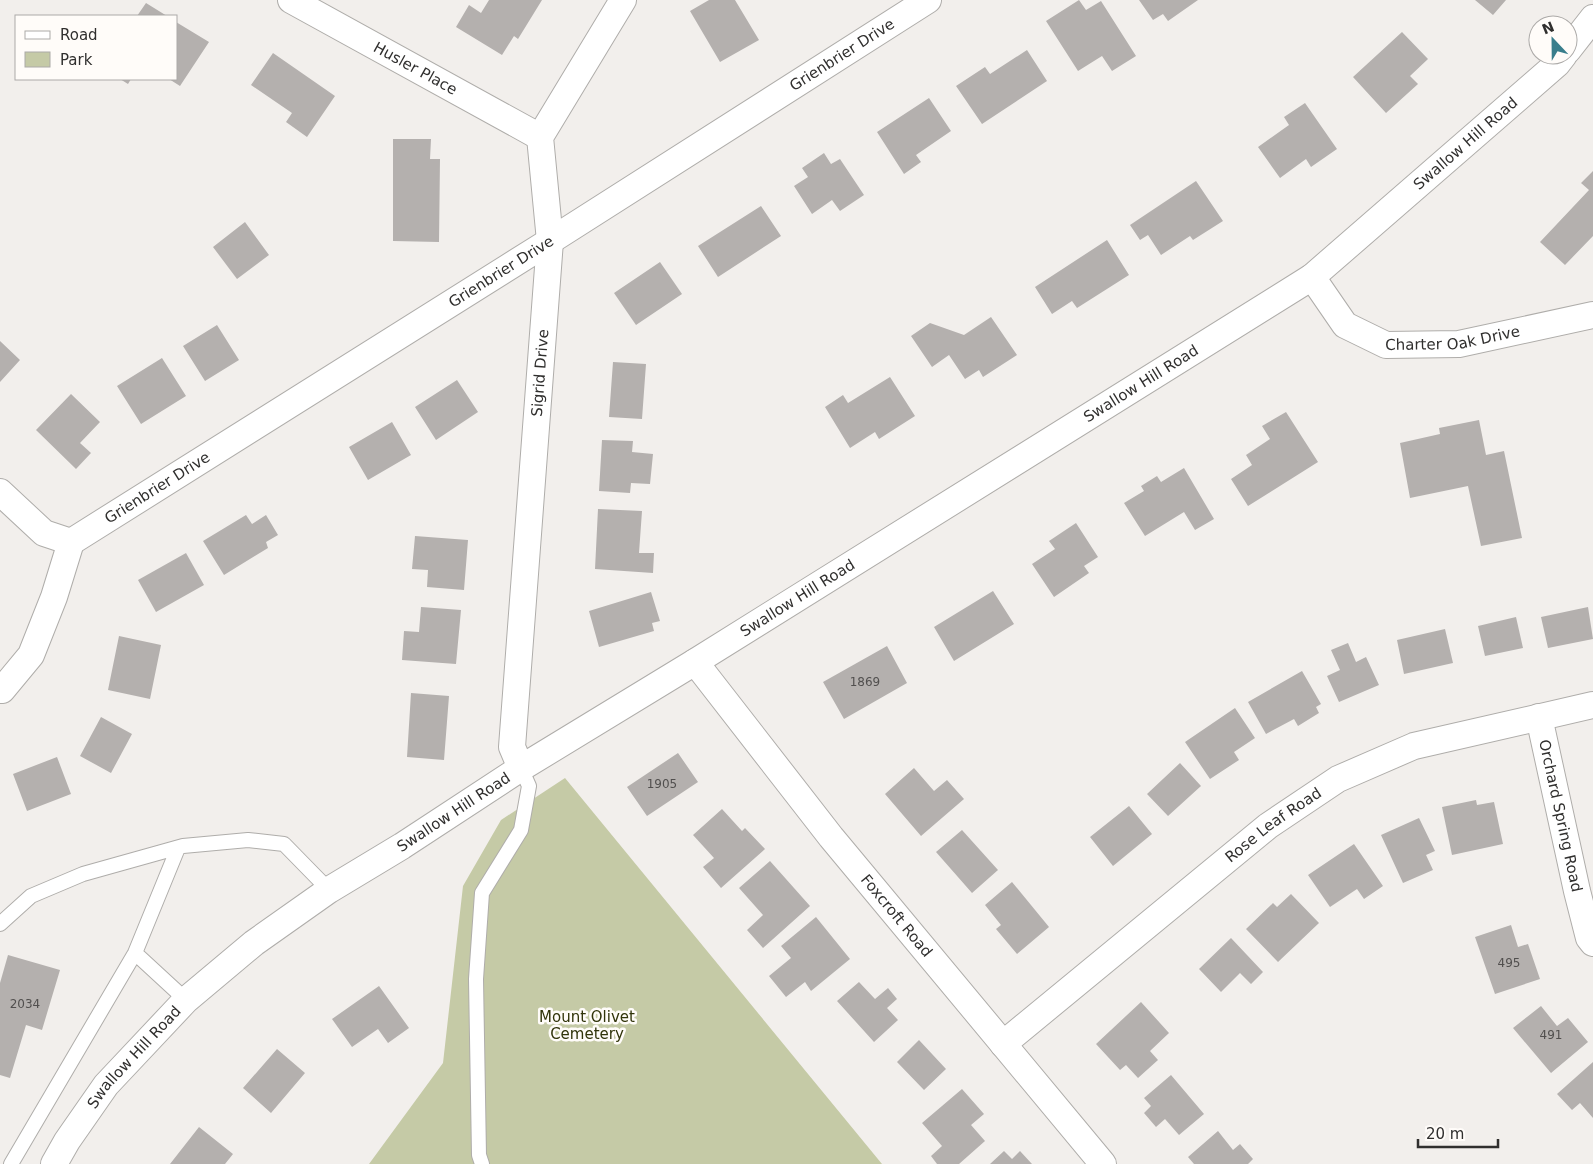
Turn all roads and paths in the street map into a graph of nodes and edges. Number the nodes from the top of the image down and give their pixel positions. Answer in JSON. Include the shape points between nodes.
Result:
{"nodes":[{"id":1,"x":291,"y":0,"type":"edge"},
{"id":2,"x":623,"y":0,"type":"edge"},
{"id":3,"x":928,"y":0,"type":"edge"},
{"id":4,"x":1593,"y":18,"type":"edge"},
{"id":5,"x":1578,"y":37,"type":"edge"},
{"id":6,"x":1556,"y":65,"type":"edge"},
{"id":7,"x":540,"y":137,"type":"junction"},
{"id":8,"x":550,"y":242,"type":"junction"},
{"id":9,"x":1312,"y":276,"type":"junction"},
{"id":10,"x":1593,"y":316,"type":"edge"},
{"id":11,"x":0,"y":492,"type":"edge"},
{"id":12,"x":71,"y":542,"type":"junction"},
{"id":13,"x":695,"y":662,"type":"junction"},
{"id":14,"x":2,"y":690,"type":"dead end"},
{"id":15,"x":1593,"y":705,"type":"edge"},
{"id":16,"x":1538,"y":717,"type":"junction"},
{"id":17,"x":521,"y":768,"type":"junction"},
{"id":18,"x":178,"y":848,"type":"junction"},
{"id":19,"x":329,"y":890,"type":"junction"},
{"id":20,"x":0,"y":924,"type":"edge"},
{"id":21,"x":1593,"y":943,"type":"edge"},
{"id":22,"x":136,"y":953,"type":"junction"},
{"id":23,"x":186,"y":1000,"type":"junction"},
{"id":24,"x":1003,"y":1044,"type":"junction"},
{"id":25,"x":11,"y":1164,"type":"edge"},
{"id":26,"x":54,"y":1164,"type":"edge"},
{"id":27,"x":482,"y":1164,"type":"edge"},
{"id":28,"x":1103,"y":1164,"type":"edge"}],
"edges":[{"from":1,"to":7,"type":"street","name":"Husler Place"},
{"from":2,"to":7,"type":"street"},
{"from":3,"to":8,"type":"street","name":"Grienbrier Drive"},
{"from":4,"to":5,"type":"street"},
{"from":6,"to":9,"type":"street","name":"Swallow Hill Road"},
{"from":7,"to":8,"type":"street","name":"Sigrid Drive"},
{"from":8,"to":12,"type":"street","name":"Grienbrier Drive"},
{"from":8,"to":17,"type":"street","name":"Sigrid Drive","via":[[512,747]]},
{"from":9,"to":10,"type":"street","name":"Charter Oak Drive","via":[[1345,325],[1386,345],[1459,344]]},
{"from":9,"to":13,"type":"street","name":"Swallow Hill Road"},
{"from":11,"to":12,"type":"street","via":[[44,533]]},
{"from":12,"to":14,"type":"street","via":[[31,655]]},
{"from":13,"to":17,"type":"street","name":"Swallow Hill Road"},
{"from":13,"to":24,"type":"street","name":"Foxcroft Road","via":[[831,837]]},
{"from":15,"to":16,"type":"street","name":"Rose Leaf Road"},
{"from":16,"to":21,"type":"street","name":"Orchard Spring Road","via":[[1577,891]]},
{"from":16,"to":24,"type":"street","name":"Rose Leaf Road","via":[[1414,746],[1338,779],[1268,826]]},
{"from":17,"to":19,"type":"street","name":"Swallow Hill Road"},
{"from":17,"to":27,"type":"lane","via":[[529,786],[521,830],[482,893],[476,979],[479,1154]]},
{"from":18,"to":19,"type":"lane","via":[[248,840],[284,844]]},
{"from":18,"to":20,"type":"lane","via":[[83,874],[31,896]]},
{"from":18,"to":22,"type":"lane"},
{"from":19,"to":23,"type":"street","name":"Swallow Hill Road","via":[[254,943]]},
{"from":22,"to":23,"type":"lane"},
{"from":22,"to":25,"type":"lane"},
{"from":23,"to":26,"type":"street","name":"Swallow Hill Road","via":[[106,1084]]},
{"from":24,"to":28,"type":"street","name":"Foxcroft Road"}]}
